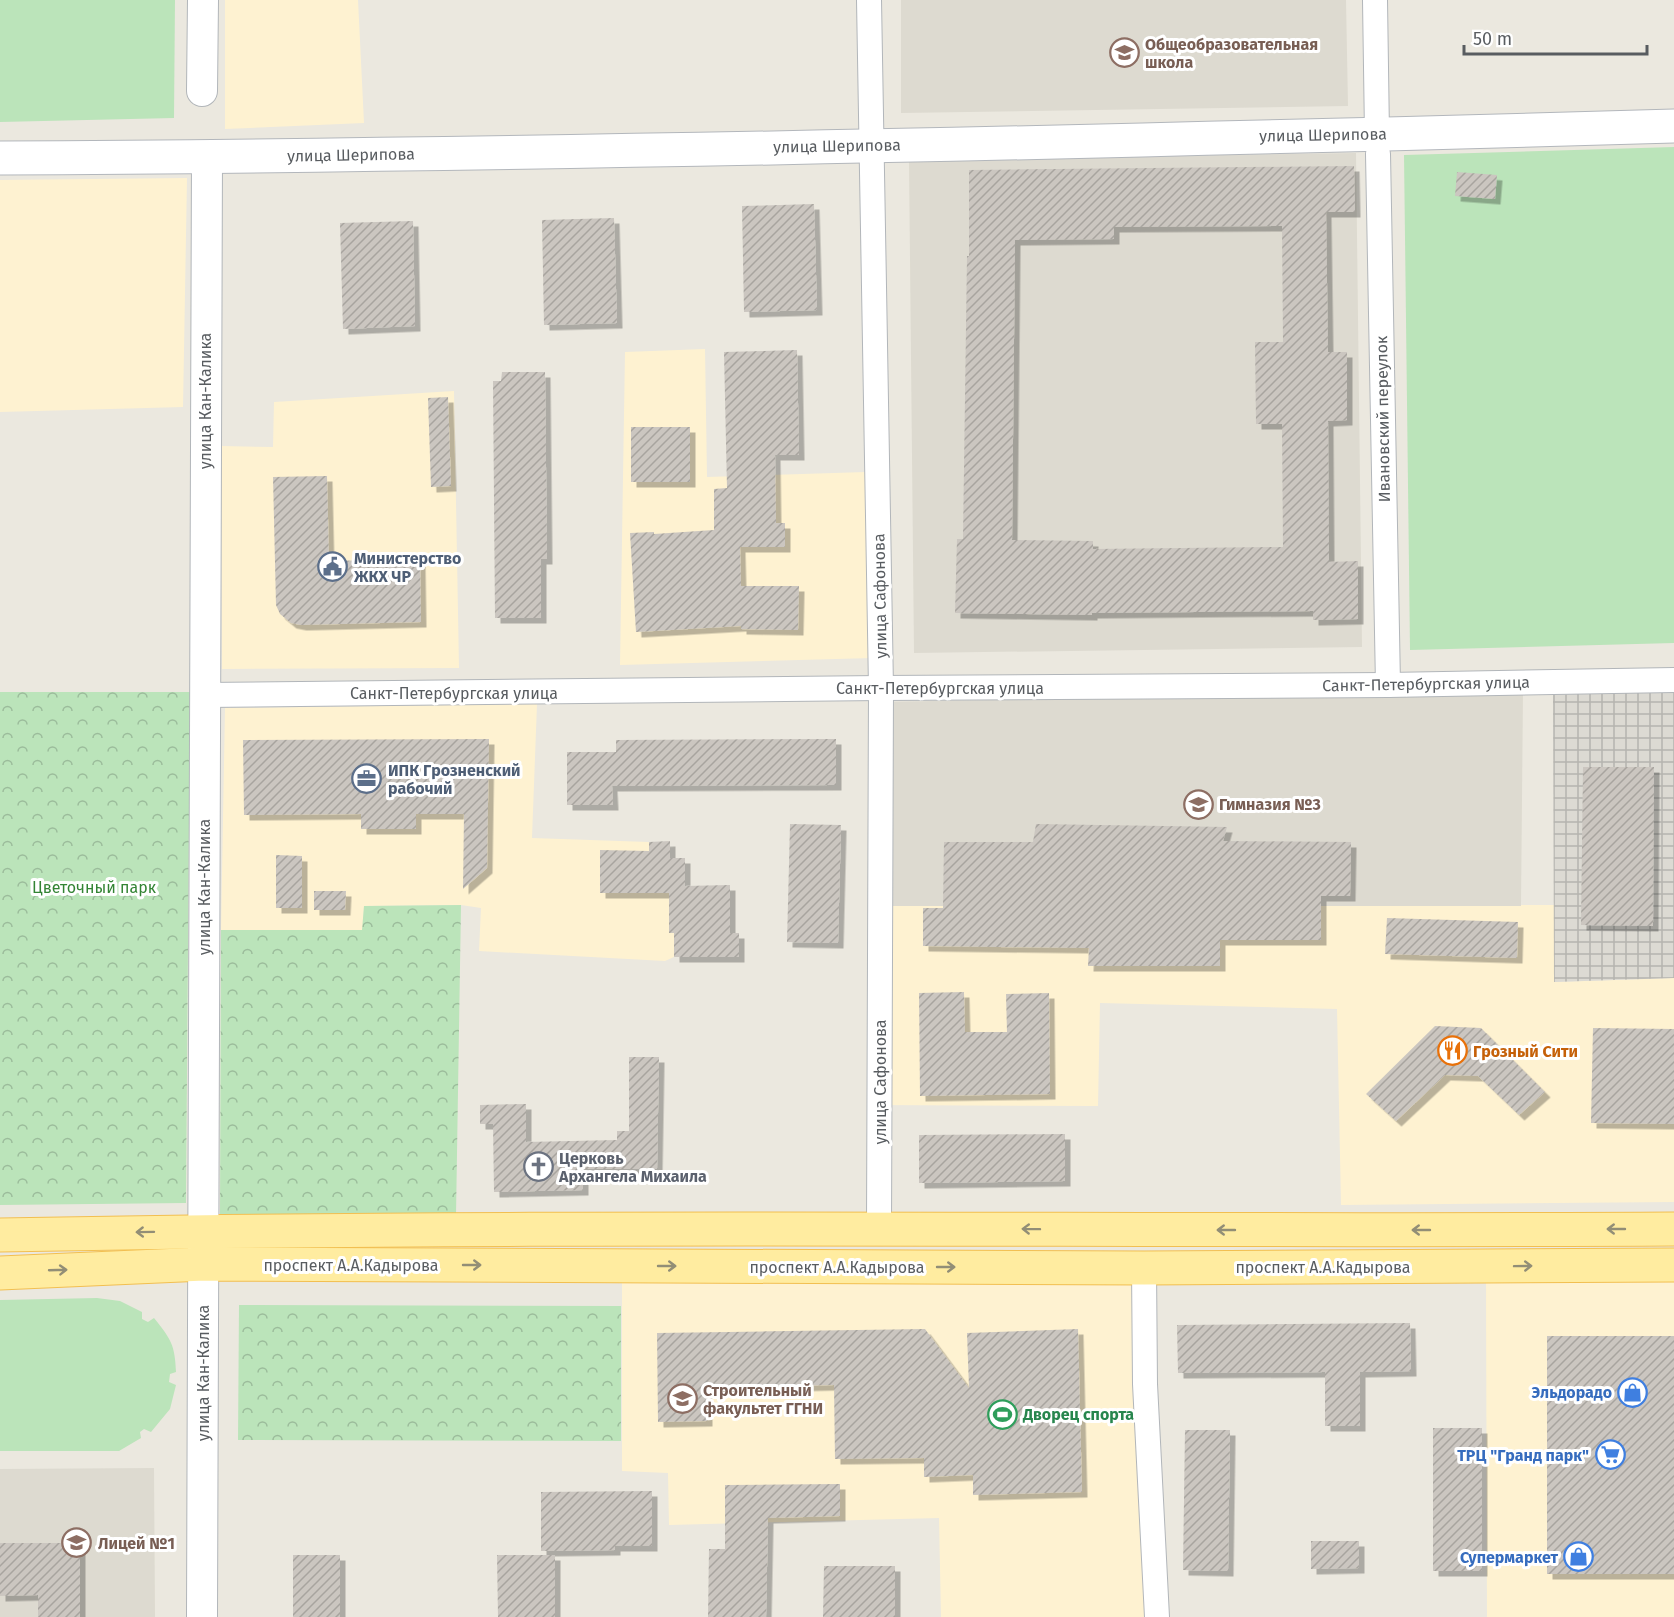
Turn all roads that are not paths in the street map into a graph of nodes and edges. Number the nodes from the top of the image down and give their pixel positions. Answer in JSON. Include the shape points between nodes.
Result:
{"nodes":[{"id":1,"x":203,"y":0,"type":"edge"},
{"id":2,"x":869,"y":0,"type":"edge"},
{"id":3,"x":1375,"y":0,"type":"edge"},
{"id":4,"x":202,"y":91,"type":"dead end"},
{"id":5,"x":1674,"y":126,"type":"edge"},
{"id":6,"x":1377,"y":144,"type":"junction"},
{"id":7,"x":871,"y":146,"type":"junction"},
{"id":8,"x":207,"y":157,"type":"junction"},
{"id":9,"x":0,"y":158,"type":"edge"},
{"id":10,"x":1674,"y":680,"type":"edge"},
{"id":11,"x":1388,"y":685,"type":"junction"},
{"id":12,"x":881,"y":688,"type":"junction"},
{"id":13,"x":205,"y":695,"type":"junction"},
{"id":14,"x":879,"y":1228,"type":"junction"},
{"id":15,"x":1674,"y":1229,"type":"edge"},
{"id":16,"x":204,"y":1231,"type":"junction"},
{"id":17,"x":0,"y":1235,"type":"edge"},
{"id":18,"x":204,"y":1264,"type":"junction"},
{"id":19,"x":1674,"y":1265,"type":"edge"},
{"id":20,"x":1144,"y":1268,"type":"junction"},
{"id":21,"x":0,"y":1273,"type":"edge"},
{"id":22,"x":202,"y":1617,"type":"edge"},
{"id":23,"x":1158,"y":1617,"type":"edge"}],
"edges":[{"from":1,"to":4,"type":"street"},
{"from":2,"to":7,"type":"street","name":"улица Сафонова"},
{"from":3,"to":6,"type":"street","name":"Ивановский переулок"},
{"from":5,"to":6,"type":"main road","name":"улица Шерипова"},
{"from":6,"to":7,"type":"main road","name":"улица Шерипова"},
{"from":6,"to":11,"type":"street","name":"Ивановский переулок"},
{"from":7,"to":8,"type":"main road","name":"улица Шерипова"},
{"from":7,"to":12,"type":"street","name":"улица Сафонова"},
{"from":8,"to":9,"type":"main road","name":"улица Шерипова"},
{"from":8,"to":13,"type":"street","name":"улица Кан-Калика"},
{"from":10,"to":11,"type":"street","name":"Санкт-Петербургская улица"},
{"from":11,"to":12,"type":"street","name":"Санкт-Петербургская улица"},
{"from":12,"to":13,"type":"street","name":"Санкт-Петербургская улица"},
{"from":12,"to":14,"type":"street","name":"улица Сафонова"},
{"from":13,"to":16,"type":"street","name":"улица Кан-Калика"},
{"from":15,"to":14,"type":"main road","one_way":true},
{"from":14,"to":16,"type":"main road"},
{"from":16,"to":17,"type":"main road","one_way":true},
{"from":16,"to":18,"type":"street","name":"улица Кан-Калика"},
{"from":18,"to":20,"type":"main road","name":"проспект А.А.Кадырова","one_way":true},
{"from":21,"to":18,"type":"main road","name":"проспект А.А.Кадырова","one_way":true},
{"from":18,"to":22,"type":"street","name":"улица Кан-Калика"},
{"from":20,"to":19,"type":"main road","name":"проспект А.А.Кадырова","one_way":true},
{"from":20,"to":23,"type":"street","via":[[1145,1384]]}]}
